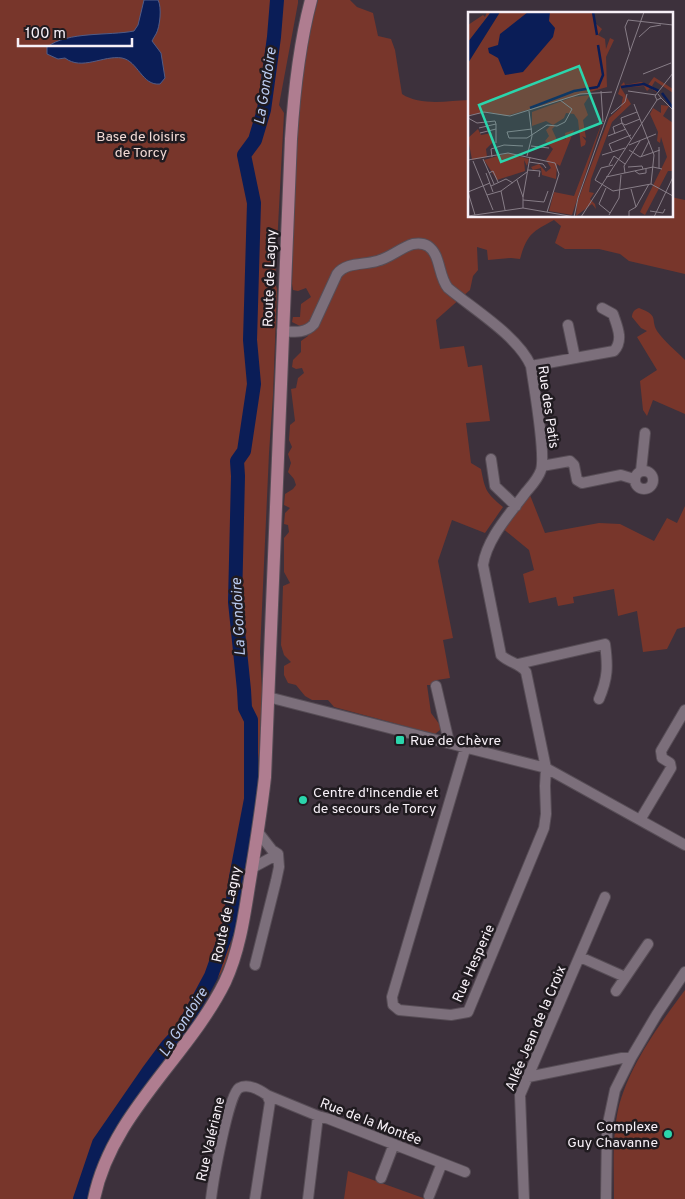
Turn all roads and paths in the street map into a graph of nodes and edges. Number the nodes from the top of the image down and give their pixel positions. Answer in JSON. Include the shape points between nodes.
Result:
{"nodes":[{"id":1,"x":311,"y":0,"type":"edge"},
{"id":2,"x":602,"y":308,"type":"dead end"},
{"id":3,"x":568,"y":325,"type":"dead end"},
{"id":4,"x":282,"y":331,"type":"junction"},
{"id":5,"x":575,"y":358,"type":"junction"},
{"id":6,"x":531,"y":366,"type":"junction"},
{"id":7,"x":644,"y":433,"type":"dead end"},
{"id":8,"x":491,"y":459,"type":"dead end"},
{"id":9,"x":542,"y":466,"type":"junction"},
{"id":10,"x":516,"y":506,"type":"junction"},
{"id":11,"x":518,"y":664,"type":"junction"},
{"id":12,"x":436,"y":686,"type":"dead end"},
{"id":13,"x":268,"y":697,"type":"junction"},
{"id":14,"x":599,"y":699,"type":"dead end"},
{"id":15,"x":685,"y":710,"type":"edge"},
{"id":16,"x":448,"y":742,"type":"junction"},
{"id":17,"x":466,"y":746,"type":"junction"},
{"id":18,"x":546,"y":768,"type":"junction"},
{"id":19,"x":640,"y":820,"type":"junction"},
{"id":20,"x":258,"y":832,"type":"junction"},
{"id":21,"x":685,"y":845,"type":"edge"},
{"id":22,"x":278,"y":854,"type":"junction"},
{"id":23,"x":252,"y":868,"type":"junction"},
{"id":24,"x":604,"y":896,"type":"dead end"},
{"id":25,"x":648,"y":944,"type":"dead end"},
{"id":26,"x":580,"y":957,"type":"junction"},
{"id":27,"x":256,"y":965,"type":"dead end"},
{"id":28,"x":685,"y":972,"type":"edge"},
{"id":29,"x":625,"y":978,"type":"junction"},
{"id":30,"x":616,"y":991,"type":"dead end"},
{"id":31,"x":631,"y":1058,"type":"junction"},
{"id":32,"x":528,"y":1077,"type":"junction"},
{"id":33,"x":268,"y":1095,"type":"junction"},
{"id":34,"x":318,"y":1116,"type":"junction"},
{"id":35,"x":394,"y":1144,"type":"junction"},
{"id":36,"x":442,"y":1163,"type":"junction"},
{"id":37,"x":465,"y":1172,"type":"dead end"},
{"id":38,"x":381,"y":1178,"type":"dead end"},
{"id":39,"x":429,"y":1196,"type":"dead end"},
{"id":40,"x":94,"y":1199,"type":"edge"},
{"id":41,"x":211,"y":1199,"type":"edge"},
{"id":42,"x":255,"y":1199,"type":"edge"},
{"id":43,"x":308,"y":1199,"type":"edge"},
{"id":44,"x":524,"y":1199,"type":"edge"},
{"id":45,"x":606,"y":1199,"type":"edge"}],
"edges":[{"from":1,"to":4,"type":"main road","name":"Route de Lagny","via":[[294,98]]},
{"from":2,"to":5,"type":"street","via":[[613,314],[620,338],[618,346],[614,351]]},
{"from":3,"to":5,"type":"street"},
{"from":4,"to":6,"type":"street","name":"Rue des Patis","via":[[299,332],[311,328],[343,268],[379,261],[411,245],[423,244],[433,250],[444,283],[517,344]]},
{"from":4,"to":13,"type":"main road","name":"Route de Lagny"},
{"from":5,"to":6,"type":"street"},
{"from":6,"to":9,"type":"street","name":"Rue des Patis"},
{"from":7,"to":9,"type":"street","via":[[638,475],[582,483],[577,480],[574,465],[570,462]]},
{"from":8,"to":10,"type":"street","via":[[495,486]]},
{"from":9,"to":10,"type":"street","name":"Rue des Patis","via":[[536,480]]},
{"from":10,"to":11,"type":"street","name":"Rue des Patis","via":[[490,544],[483,565],[500,650],[504,658]]},
{"from":11,"to":14,"type":"street","via":[[605,644],[606,683]]},
{"from":11,"to":18,"type":"street","name":"Rue des Patis","via":[[526,672]]},
{"from":12,"to":16,"type":"street"},
{"from":13,"to":16,"type":"street"},
{"from":13,"to":20,"type":"main road","name":"Route de Lagny","via":[[265,777]]},
{"from":15,"to":19,"type":"street","via":[[661,751],[662,758],[670,763],[671,768]]},
{"from":16,"to":17,"type":"street"},
{"from":17,"to":18,"type":"street"},
{"from":17,"to":18,"type":"street","name":"Rue Hesperie","via":[[392,997],[393,1005],[399,1010],[451,1016],[468,1012],[542,835],[546,814]]},
{"from":18,"to":19,"type":"street"},
{"from":19,"to":21,"type":"street"},
{"from":20,"to":22,"type":"street"},
{"from":20,"to":23,"type":"main road","name":"Route de Lagny"},
{"from":22,"to":23,"type":"street"},
{"from":22,"to":27,"type":"street","via":[[279,868]]},
{"from":23,"to":40,"type":"main road","name":"Route de Lagny","via":[[238,945],[225,981],[212,1005],[120,1134],[102,1171]]},
{"from":24,"to":26,"type":"street","name":"Allée Jean de la Croix"},
{"from":25,"to":29,"type":"street"},
{"from":26,"to":29,"type":"street","name":"Allée Jean de la Croix"},
{"from":26,"to":32,"type":"street","name":"Allée Jean de la Croix"},
{"from":28,"to":31,"type":"street"},
{"from":29,"to":30,"type":"street"},
{"from":31,"to":32,"type":"street"},
{"from":31,"to":45,"type":"street","via":[[615,1090],[608,1116]]},
{"from":32,"to":44,"type":"street","name":"Allée Jean de la Croix","via":[[519,1099]]},
{"from":33,"to":34,"type":"street","name":"Rue de la Montée"},
{"from":33,"to":41,"type":"street","name":"Rue Valériane","via":[[244,1086],[235,1093]]},
{"from":33,"to":42,"type":"street","via":[[270,1102]]},
{"from":34,"to":35,"type":"street","name":"Rue de la Montée"},
{"from":34,"to":43,"type":"street"},
{"from":35,"to":36,"type":"street","name":"Rue de la Montée"},
{"from":35,"to":38,"type":"street"},
{"from":36,"to":37,"type":"street","name":"Rue de la Montée"},
{"from":36,"to":39,"type":"street"}]}
